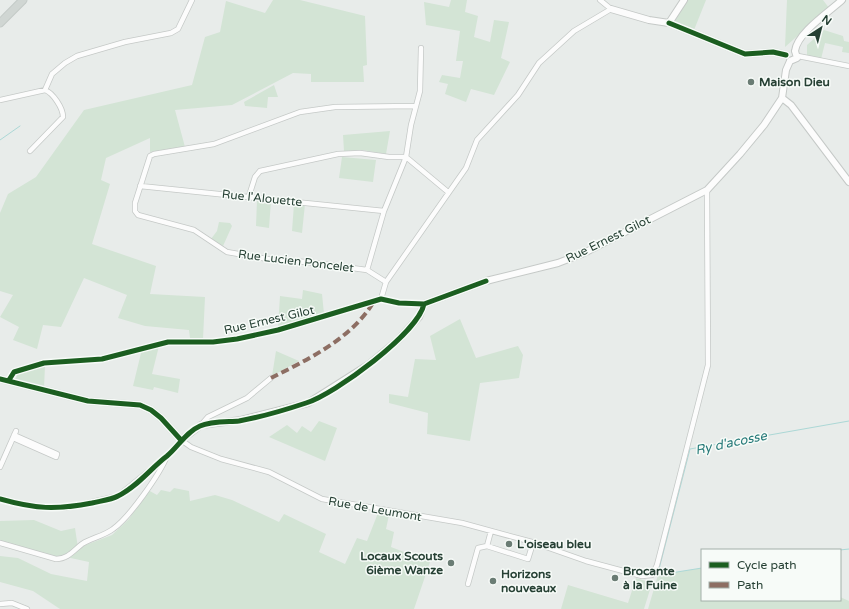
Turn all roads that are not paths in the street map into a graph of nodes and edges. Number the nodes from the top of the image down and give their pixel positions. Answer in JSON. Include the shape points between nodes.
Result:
{"nodes":[{"id":1,"x":22,"y":0,"type":"edge"},
{"id":2,"x":192,"y":0,"type":"edge"},
{"id":3,"x":600,"y":0,"type":"edge"},
{"id":4,"x":684,"y":0,"type":"edge"},
{"id":5,"x":842,"y":0,"type":"edge"},
{"id":6,"x":611,"y":9,"type":"junction"},
{"id":7,"x":669,"y":22,"type":"junction"},
{"id":8,"x":0,"y":23,"type":"edge"},
{"id":9,"x":421,"y":48,"type":"dead end"},
{"id":10,"x":796,"y":53,"type":"junction"},
{"id":11,"x":786,"y":55,"type":"junction"},
{"id":12,"x":790,"y":61,"type":"junction"},
{"id":13,"x":849,"y":66,"type":"edge"},
{"id":14,"x":45,"y":90,"type":"junction"},
{"id":15,"x":782,"y":98,"type":"junction"},
{"id":16,"x":0,"y":100,"type":"edge"},
{"id":17,"x":415,"y":106,"type":"junction"},
{"id":18,"x":30,"y":151,"type":"dead end"},
{"id":19,"x":406,"y":157,"type":"junction"},
{"id":20,"x":849,"y":182,"type":"edge"},
{"id":21,"x":140,"y":186,"type":"junction"},
{"id":22,"x":707,"y":190,"type":"junction"},
{"id":23,"x":448,"y":192,"type":"junction"},
{"id":24,"x":249,"y":196,"type":"junction"},
{"id":25,"x":384,"y":211,"type":"junction"},
{"id":26,"x":367,"y":270,"type":"junction"},
{"id":27,"x":386,"y":282,"type":"junction"},
{"id":28,"x":381,"y":299,"type":"junction"},
{"id":29,"x":424,"y":304,"type":"junction"},
{"id":30,"x":0,"y":378,"type":"edge"},
{"id":31,"x":270,"y":378,"type":"dead end"},
{"id":32,"x":8,"y":380,"type":"junction"},
{"id":33,"x":201,"y":425,"type":"junction"},
{"id":34,"x":14,"y":435,"type":"junction"},
{"id":35,"x":181,"y":440,"type":"junction"},
{"id":36,"x":168,"y":456,"type":"junction"},
{"id":37,"x":0,"y":467,"type":"edge"},
{"id":38,"x":0,"y":499,"type":"edge"},
{"id":39,"x":491,"y":531,"type":"junction"},
{"id":40,"x":0,"y":543,"type":"edge"},
{"id":41,"x":533,"y":543,"type":"junction"},
{"id":42,"x":486,"y":546,"type":"junction"},
{"id":43,"x":468,"y":584,"type":"dead end"},
{"id":44,"x":0,"y":604,"type":"edge"},
{"id":45,"x":27,"y":609,"type":"edge"}],
"edges":[{"from":1,"to":8,"type":"main road"},
{"from":2,"to":14,"type":"street","via":[[178,29],[171,33],[125,42],[77,56],[52,74]]},
{"from":3,"to":6,"type":"street"},
{"from":4,"to":7,"type":"street"},
{"from":5,"to":10,"type":"street","via":[[804,34],[796,45]]},
{"from":6,"to":7,"type":"street","via":[[649,20]]},
{"from":6,"to":23,"type":"street","via":[[574,31],[539,63],[518,95],[477,140],[466,168]]},
{"from":7,"to":11,"type":"street","via":[[745,54],[773,52]]},
{"from":9,"to":17,"type":"street","via":[[420,91]]},
{"from":10,"to":11,"type":"street","via":[[789,50]]},
{"from":10,"to":12,"type":"street","via":[[796,60]]},
{"from":10,"to":13,"type":"street"},
{"from":11,"to":12,"type":"street"},
{"from":12,"to":15,"type":"street","name":"Rue Ernest Gilot","via":[[786,70]]},
{"from":14,"to":16,"type":"street"},
{"from":14,"to":18,"type":"street","via":[[50,92],[63,117]]},
{"from":15,"to":20,"type":"street","via":[[791,105]]},
{"from":15,"to":22,"type":"street","name":"Rue Ernest Gilot","via":[[764,125]]},
{"from":17,"to":19,"type":"street"},
{"from":17,"to":21,"type":"street","name":"Rue Lucien Poncelet","via":[[357,106],[300,112],[214,144],[154,154],[150,156]]},
{"from":19,"to":23,"type":"street"},
{"from":19,"to":24,"type":"street","via":[[338,154],[260,171],[255,177]]},
{"from":19,"to":25,"type":"street"},
{"from":21,"to":24,"type":"street","name":"Rue l'Alouette"},
{"from":21,"to":26,"type":"street","name":"Rue Lucien Poncelet","via":[[135,203],[138,215],[194,230],[226,252]]},
{"from":22,"to":29,"type":"street","name":"Rue Ernest Gilot","via":[[584,253],[558,263],[486,281]]},
{"from":22,"to":41,"type":"street","name":"Rue de Leumont","via":[[708,365],[657,566],[652,575],[642,576]]},
{"from":23,"to":27,"type":"street"},
{"from":24,"to":25,"type":"street","name":"Rue l'Alouette"},
{"from":25,"to":26,"type":"street"},
{"from":26,"to":27,"type":"street","name":"Rue Lucien Poncelet"},
{"from":27,"to":28,"type":"street"},
{"from":28,"to":29,"type":"street","name":"Rue Ernest Gilot"},
{"from":28,"to":32,"type":"street","name":"Rue Ernest Gilot","via":[[278,330],[237,339],[168,342],[102,359],[44,362],[14,372]]},
{"from":29,"to":33,"type":"street","via":[[419,318],[368,366],[308,403],[241,420]]},
{"from":30,"to":32,"type":"street","name":"Rue de Leumont"},
{"from":31,"to":33,"type":"street","via":[[247,398],[208,417]]},
{"from":32,"to":35,"type":"street","name":"Rue de Leumont","via":[[88,401],[140,405],[161,418]]},
{"from":33,"to":35,"type":"street"},
{"from":34,"to":34,"type":"street","via":[[56,458],[57,454]]},
{"from":34,"to":37,"type":"street"},
{"from":35,"to":36,"type":"street"},
{"from":35,"to":39,"type":"street","name":"Rue de Leumont","via":[[221,460],[268,472],[322,499]]},
{"from":36,"to":38,"type":"street","via":[[118,496],[101,501],[65,508],[47,508]]},
{"from":36,"to":40,"type":"street","via":[[163,468],[122,523],[84,543],[61,559]]},
{"from":39,"to":41,"type":"street","name":"Rue de Leumont"},
{"from":39,"to":42,"type":"street"},
{"from":41,"to":42,"type":"street","via":[[528,559]]},
{"from":42,"to":43,"type":"street","via":[[478,548]]},
{"from":44,"to":45,"type":"street","via":[[12,603]]}]}
